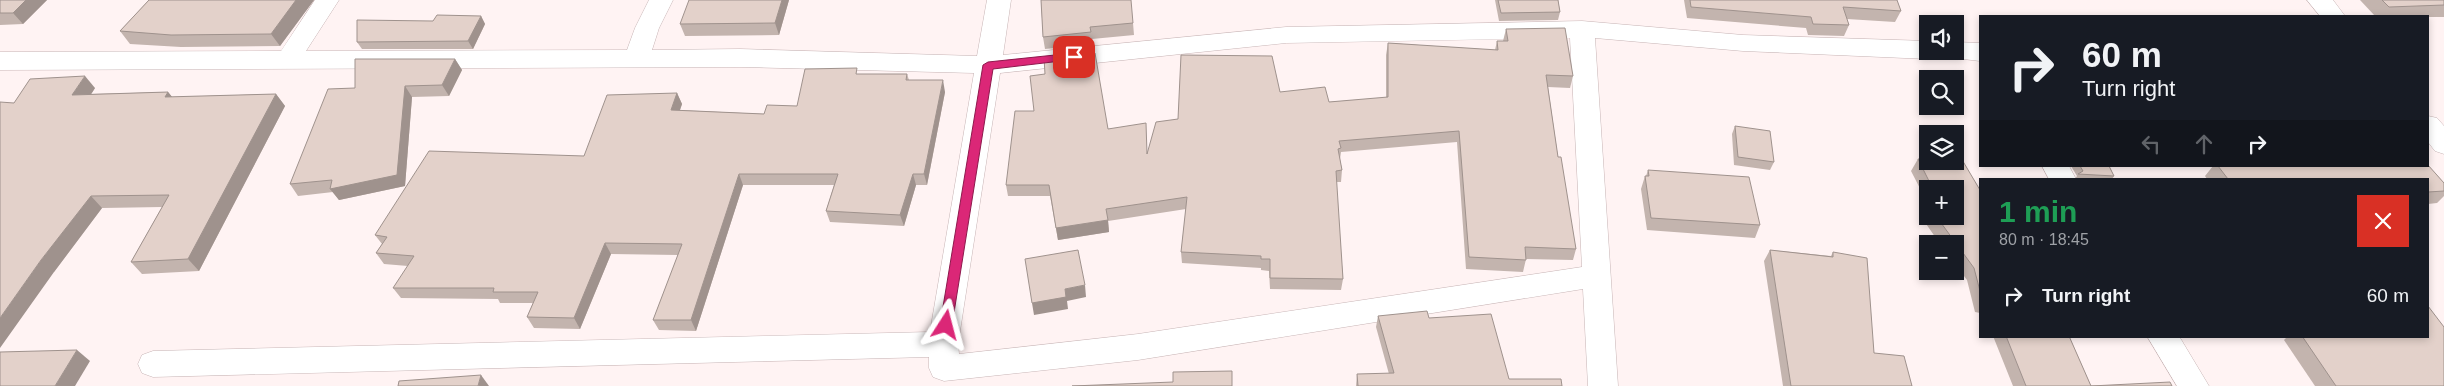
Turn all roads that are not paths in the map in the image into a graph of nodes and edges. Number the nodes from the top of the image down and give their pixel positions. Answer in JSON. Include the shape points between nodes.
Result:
{"nodes":[{"id":1,"x":326,"y":0,"type":"edge"},
{"id":2,"x":661,"y":0,"type":"edge"},
{"id":3,"x":999,"y":0,"type":"edge"},
{"id":4,"x":2319,"y":0,"type":"edge"},
{"id":5,"x":2332,"y":15,"type":"edge"},
{"id":6,"x":1582,"y":29,"type":"junction"},
{"id":7,"x":1919,"y":50,"type":"edge"},
{"id":8,"x":1964,"y":51,"type":"edge"},
{"id":9,"x":1979,"y":52,"type":"edge"},
{"id":10,"x":637,"y":60,"type":"junction"},
{"id":11,"x":0,"y":61,"type":"edge"},
{"id":12,"x":287,"y":61,"type":"junction"},
{"id":13,"x":988,"y":65,"type":"junction"},
{"id":14,"x":2429,"y":126,"type":"edge"},
{"id":15,"x":2444,"y":144,"type":"edge"},
{"id":16,"x":2056,"y":167,"type":"edge"},
{"id":17,"x":2062,"y":178,"type":"edge"},
{"id":18,"x":1595,"y":276,"type":"junction"},
{"id":19,"x":2163,"y":338,"type":"edge"},
{"id":20,"x":153,"y":364,"type":"dead end"},
{"id":21,"x":944,"y":366,"type":"edge"},
{"id":22,"x":1603,"y":386,"type":"edge"},
{"id":23,"x":2194,"y":386,"type":"edge"}],
"edges":[{"from":1,"to":12,"type":"street"},
{"from":2,"to":10,"type":"street","via":[[647,28]]},
{"from":3,"to":13,"type":"street"},
{"from":4,"to":5,"type":"street"},
{"from":6,"to":7,"type":"street","via":[[1743,43]]},
{"from":6,"to":13,"type":"street","via":[[1286,35]]},
{"from":6,"to":18,"type":"street"},
{"from":8,"to":9,"type":"street"},
{"from":10,"to":12,"type":"street"},
{"from":10,"to":13,"type":"street","via":[[740,58]]},
{"from":11,"to":12,"type":"street"},
{"from":13,"to":21,"type":"street"},
{"from":14,"to":15,"type":"street"},
{"from":16,"to":17,"type":"street"},
{"from":18,"to":21,"type":"street","via":[[1138,347]]},
{"from":18,"to":22,"type":"street"},
{"from":19,"to":23,"type":"street"},
{"from":20,"to":21,"type":"street"}]}
